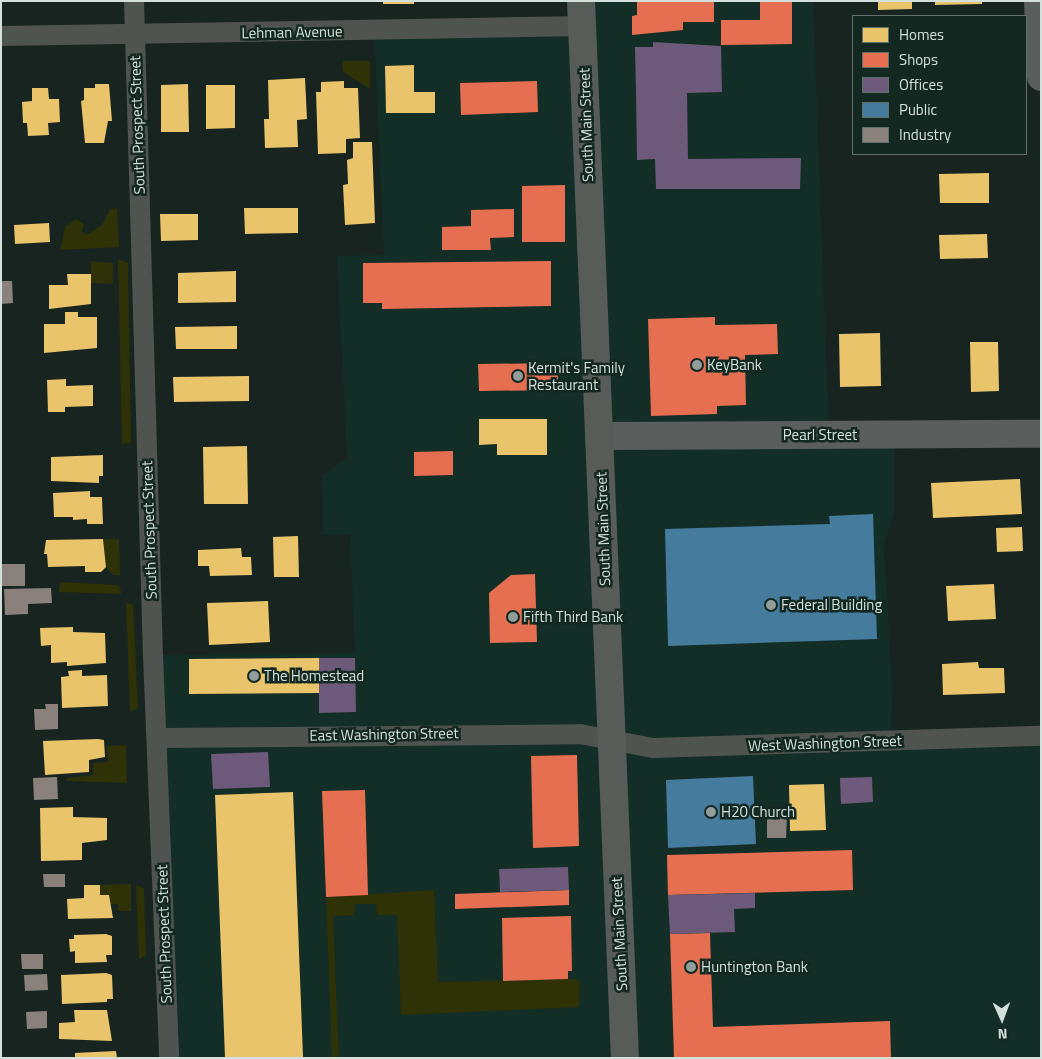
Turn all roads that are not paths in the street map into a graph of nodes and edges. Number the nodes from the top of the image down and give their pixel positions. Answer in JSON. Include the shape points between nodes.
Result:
{"nodes":[{"id":1,"x":134,"y":1,"type":"edge"},
{"id":2,"x":1038,"y":1,"type":"edge"},
{"id":3,"x":582,"y":14,"type":"edge"},
{"id":4,"x":134,"y":34,"type":"junction"},
{"id":5,"x":1,"y":36,"type":"edge"},
{"id":6,"x":1041,"y":77,"type":"edge"},
{"id":7,"x":1041,"y":434,"type":"edge"},
{"id":8,"x":599,"y":436,"type":"junction"},
{"id":9,"x":1041,"y":736,"type":"edge"},
{"id":10,"x":156,"y":738,"type":"junction"},
{"id":11,"x":610,"y":740,"type":"junction"},
{"id":12,"x":169,"y":1058,"type":"edge"},
{"id":13,"x":625,"y":1058,"type":"edge"}],
"edges":[{"from":1,"to":4,"type":"street","name":"South Prospect Street"},
{"from":2,"to":6,"type":"street"},
{"from":3,"to":4,"type":"street","name":"Lehman Avenue"},
{"from":3,"to":8,"type":"main road","name":"South Main Street"},
{"from":4,"to":5,"type":"street","name":"Lehman Avenue"},
{"from":4,"to":10,"type":"street","name":"South Prospect Street"},
{"from":7,"to":8,"type":"street","name":"Pearl Street"},
{"from":8,"to":11,"type":"main road","name":"South Main Street"},
{"from":9,"to":11,"type":"street","name":"West Washington Street","via":[[653,748]]},
{"from":10,"to":11,"type":"street","name":"East Washington Street","via":[[489,733],[580,734]]},
{"from":10,"to":12,"type":"street","name":"South Prospect Street"},
{"from":11,"to":13,"type":"main road","name":"South Main Street"}]}
